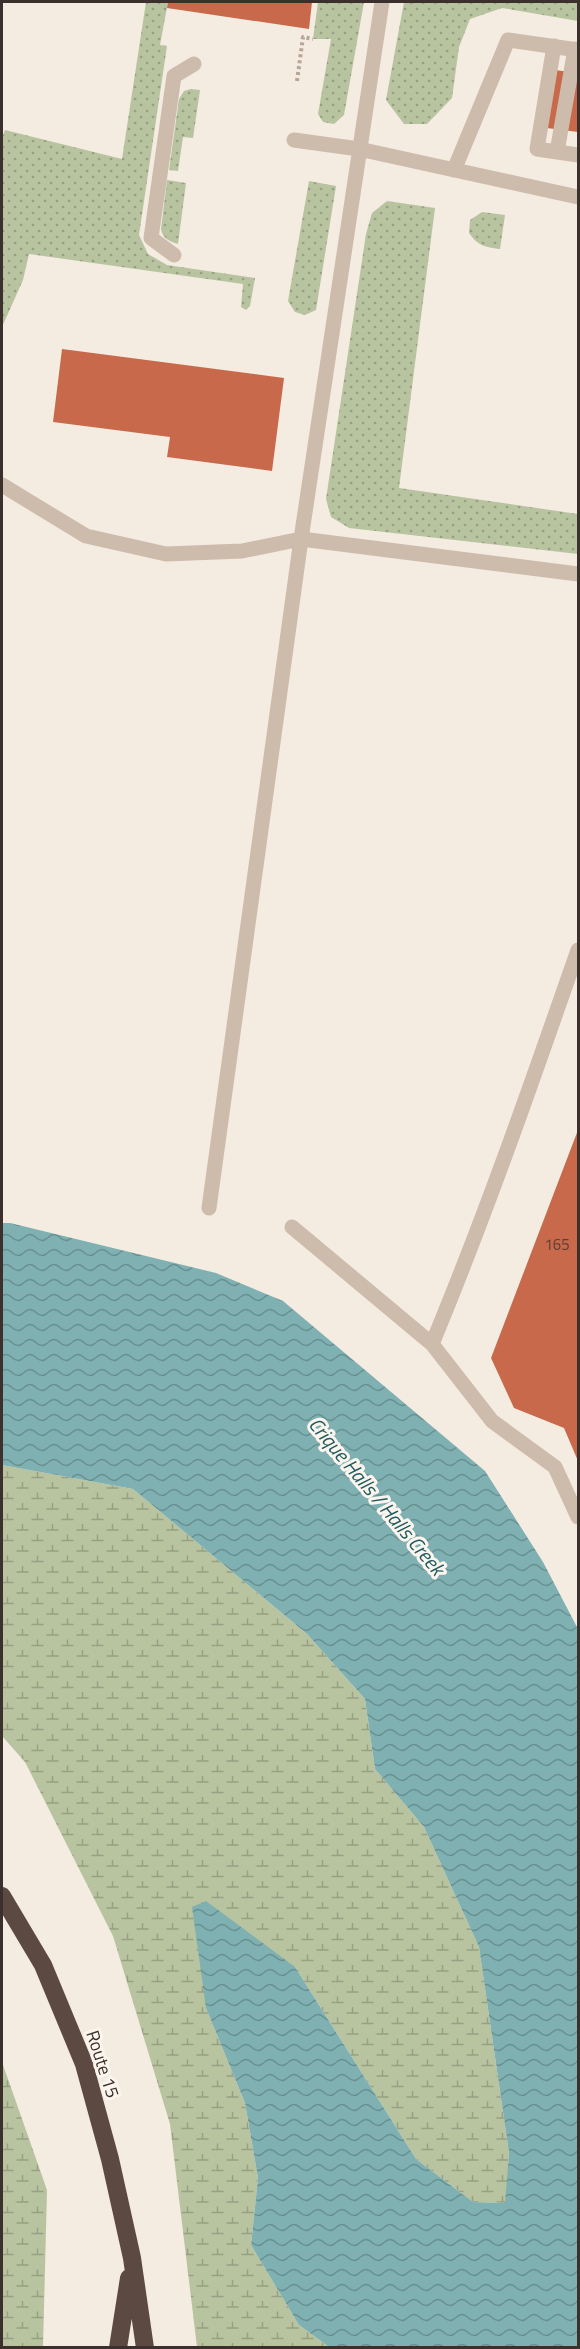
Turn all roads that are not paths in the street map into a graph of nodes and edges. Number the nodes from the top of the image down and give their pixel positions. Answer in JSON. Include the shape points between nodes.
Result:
{"nodes":[{"id":1,"x":382,"y":2,"type":"edge"},
{"id":2,"x":554,"y":46,"type":"junction"},
{"id":3,"x":577,"y":49,"type":"edge"},
{"id":4,"x":194,"y":64,"type":"dead end"},
{"id":5,"x":294,"y":140,"type":"dead end"},
{"id":6,"x":359,"y":149,"type":"junction"},
{"id":7,"x":557,"y":152,"type":"junction"},
{"id":8,"x":579,"y":155,"type":"edge"},
{"id":9,"x":454,"y":170,"type":"junction"},
{"id":10,"x":579,"y":197,"type":"edge"},
{"id":11,"x":174,"y":255,"type":"dead end"},
{"id":12,"x":2,"y":485,"type":"edge"},
{"id":13,"x":301,"y":539,"type":"junction"},
{"id":14,"x":579,"y":574,"type":"edge"},
{"id":15,"x":579,"y":950,"type":"edge"},
{"id":16,"x":209,"y":1208,"type":"dead end"},
{"id":17,"x":292,"y":1227,"type":"dead end"},
{"id":18,"x":432,"y":1344,"type":"junction"},
{"id":19,"x":579,"y":1517,"type":"edge"},
{"id":20,"x":2,"y":1896,"type":"edge"},
{"id":21,"x":132,"y":2258,"type":"junction"},
{"id":22,"x":118,"y":2348,"type":"edge"},
{"id":23,"x":145,"y":2348,"type":"edge"}],
"edges":[{"from":1,"to":6,"type":"lane"},
{"from":2,"to":3,"type":"lane"},
{"from":2,"to":7,"type":"lane","via":[[537,149]]},
{"from":2,"to":9,"type":"lane","via":[[508,40]]},
{"from":3,"to":7,"type":"lane"},
{"from":4,"to":11,"type":"lane","via":[[174,76],[151,238]]},
{"from":5,"to":6,"type":"lane"},
{"from":6,"to":9,"type":"lane"},
{"from":6,"to":13,"type":"lane"},
{"from":7,"to":8,"type":"lane"},
{"from":9,"to":10,"type":"lane"},
{"from":12,"to":13,"type":"lane","via":[[86,536],[166,554],[242,551]]},
{"from":13,"to":14,"type":"lane"},
{"from":13,"to":16,"type":"lane"},
{"from":15,"to":18,"type":"lane","via":[[532,1086]]},
{"from":17,"to":18,"type":"lane"},
{"from":18,"to":19,"type":"lane","via":[[492,1421],[555,1467]]},
{"from":20,"to":21,"type":"highway","name":"Route 15","via":[[43,1965],[84,2064]]},
{"from":21,"to":22,"type":"highway"},
{"from":21,"to":23,"type":"highway","name":"Route 15"}]}
